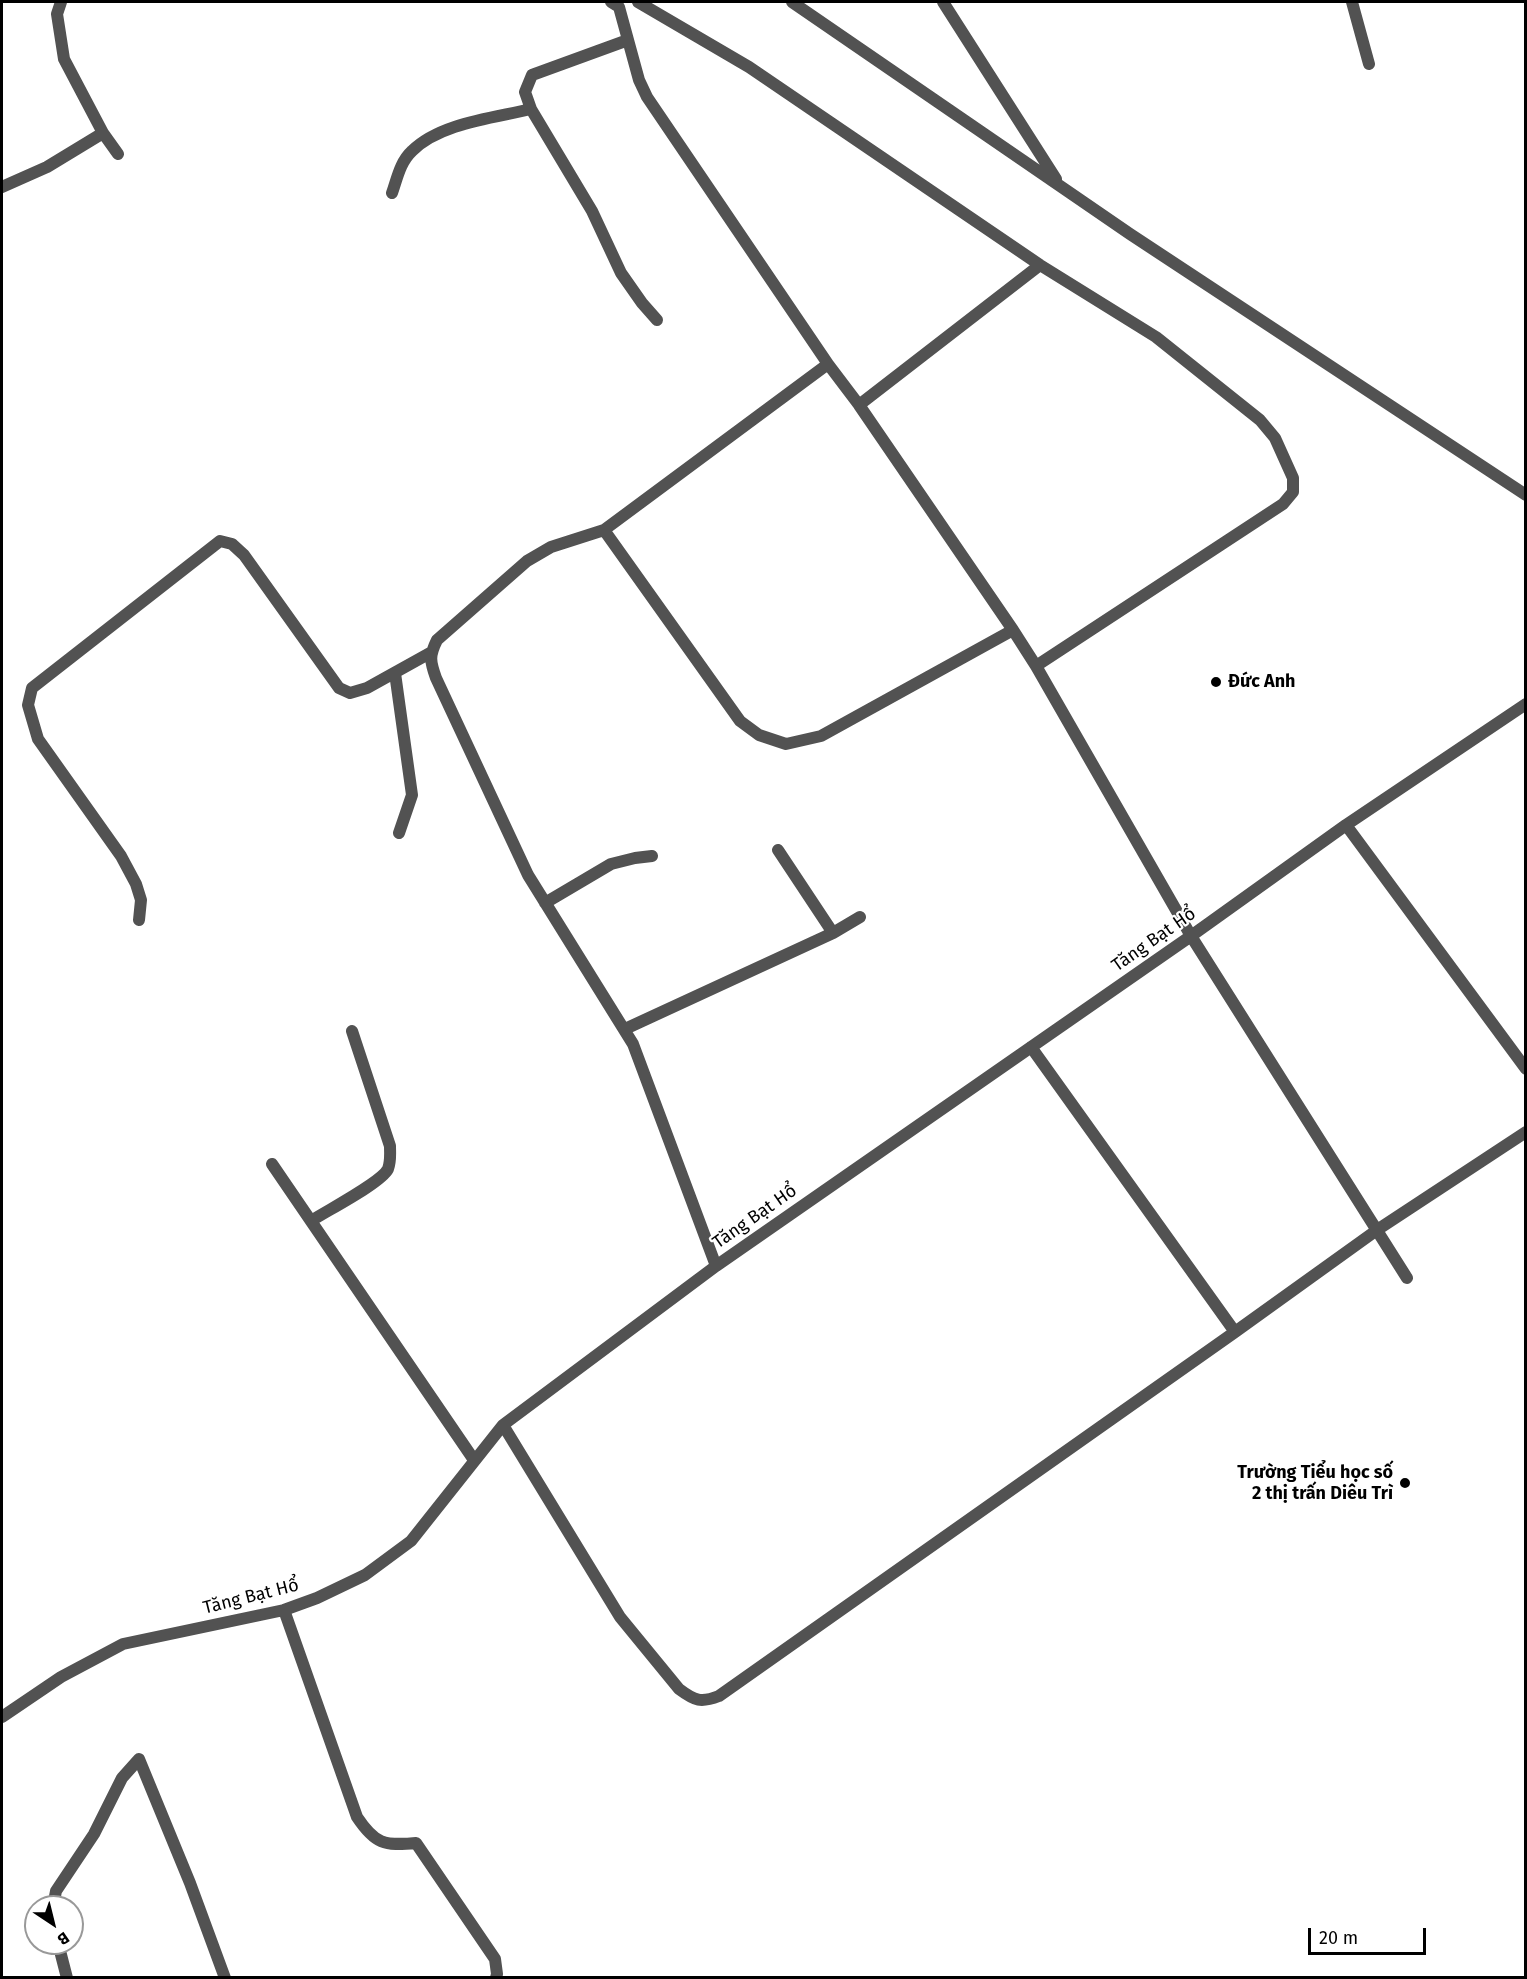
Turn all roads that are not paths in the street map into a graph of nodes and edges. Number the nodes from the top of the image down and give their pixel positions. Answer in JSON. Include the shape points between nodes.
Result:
{"nodes":[{"id":1,"x":61,"y":2,"type":"edge"},
{"id":2,"x":638,"y":2,"type":"edge"},
{"id":3,"x":792,"y":2,"type":"edge"},
{"id":4,"x":943,"y":2,"type":"edge"},
{"id":5,"x":1352,"y":2,"type":"edge"},
{"id":6,"x":617,"y":3,"type":"edge"},
{"id":7,"x":628,"y":40,"type":"junction"},
{"id":8,"x":1369,"y":64,"type":"dead end"},
{"id":9,"x":531,"y":109,"type":"junction"},
{"id":10,"x":103,"y":133,"type":"junction"},
{"id":11,"x":118,"y":154,"type":"dead end"},
{"id":12,"x":1060,"y":185,"type":"junction"},
{"id":13,"x":2,"y":187,"type":"edge"},
{"id":14,"x":392,"y":194,"type":"dead end"},
{"id":15,"x":1040,"y":265,"type":"junction"},
{"id":16,"x":657,"y":320,"type":"dead end"},
{"id":17,"x":828,"y":364,"type":"junction"},
{"id":18,"x":859,"y":405,"type":"junction"},
{"id":19,"x":1526,"y":495,"type":"edge"},
{"id":20,"x":604,"y":530,"type":"junction"},
{"id":21,"x":1013,"y":630,"type":"junction"},
{"id":22,"x":430,"y":653,"type":"junction"},
{"id":23,"x":1036,"y":666,"type":"junction"},
{"id":24,"x":395,"y":673,"type":"junction"},
{"id":25,"x":1526,"y":704,"type":"edge"},
{"id":26,"x":1346,"y":825,"type":"junction"},
{"id":27,"x":399,"y":833,"type":"dead end"},
{"id":28,"x":778,"y":850,"type":"dead end"},
{"id":29,"x":652,"y":856,"type":"dead end"},
{"id":30,"x":545,"y":903,"type":"junction"},
{"id":31,"x":860,"y":917,"type":"dead end"},
{"id":32,"x":139,"y":920,"type":"dead end"},
{"id":33,"x":833,"y":933,"type":"junction"},
{"id":34,"x":1191,"y":936,"type":"junction"},
{"id":35,"x":625,"y":1029,"type":"junction"},
{"id":36,"x":352,"y":1031,"type":"dead end"},
{"id":37,"x":1031,"y":1047,"type":"junction"},
{"id":38,"x":1526,"y":1069,"type":"edge"},
{"id":39,"x":1526,"y":1132,"type":"edge"},
{"id":40,"x":272,"y":1164,"type":"dead end"},
{"id":41,"x":311,"y":1221,"type":"junction"},
{"id":42,"x":1377,"y":1230,"type":"junction"},
{"id":43,"x":716,"y":1266,"type":"junction"},
{"id":44,"x":1407,"y":1278,"type":"dead end"},
{"id":45,"x":1235,"y":1332,"type":"junction"},
{"id":46,"x":503,"y":1425,"type":"junction"},
{"id":47,"x":474,"y":1460,"type":"junction"},
{"id":48,"x":284,"y":1610,"type":"junction"},
{"id":49,"x":2,"y":1717,"type":"edge"},
{"id":50,"x":55,"y":1895,"type":"edge"},
{"id":51,"x":61,"y":1955,"type":"edge"},
{"id":52,"x":67,"y":1977,"type":"edge"},
{"id":53,"x":225,"y":1977,"type":"edge"},
{"id":54,"x":496,"y":1977,"type":"edge"}],
"edges":[{"from":1,"to":10,"type":"street","via":[[57,14],[64,59]]},
{"from":2,"to":15,"type":"street","via":[[749,67]]},
{"from":3,"to":12,"type":"street"},
{"from":4,"to":12,"type":"street"},
{"from":5,"to":8,"type":"street"},
{"from":6,"to":7,"type":"street"},
{"from":7,"to":9,"type":"street","via":[[532,75],[525,92]]},
{"from":7,"to":17,"type":"street","via":[[648,97]]},
{"from":9,"to":14,"type":"street","via":[[446,129],[412,150],[401,165]]},
{"from":9,"to":16,"type":"street","via":[[592,211],[621,273]]},
{"from":10,"to":11,"type":"street"},
{"from":10,"to":13,"type":"street","via":[[47,167]]},
{"from":12,"to":19,"type":"street"},
{"from":15,"to":18,"type":"street"},
{"from":15,"to":23,"type":"street","via":[[1156,337],[1260,420],[1275,438],[1293,478],[1293,492],[1283,504]]},
{"from":17,"to":18,"type":"street"},
{"from":17,"to":20,"type":"street"},
{"from":18,"to":21,"type":"street"},
{"from":20,"to":21,"type":"street","via":[[740,722],[759,735],[786,744],[821,736]]},
{"from":20,"to":22,"type":"street","via":[[551,547],[527,561],[437,640]]},
{"from":21,"to":23,"type":"street"},
{"from":22,"to":24,"type":"street"},
{"from":22,"to":30,"type":"street","via":[[436,678],[528,875]]},
{"from":23,"to":34,"type":"street"},
{"from":24,"to":27,"type":"street","via":[[412,795]]},
{"from":24,"to":32,"type":"street","via":[[350,693],[339,688],[244,555],[232,544],[220,541],[32,688],[28,705],[38,739],[121,856],[141,900]]},
{"from":25,"to":26,"type":"street","name":"Tăng Bạt Hổ"},
{"from":26,"to":34,"type":"street","name":"Tăng Bạt Hổ"},
{"from":26,"to":38,"type":"street"},
{"from":28,"to":33,"type":"street"},
{"from":29,"to":30,"type":"street","via":[[611,864]]},
{"from":30,"to":35,"type":"street"},
{"from":31,"to":33,"type":"street"},
{"from":33,"to":35,"type":"street"},
{"from":34,"to":37,"type":"street","name":"Tăng Bạt Hổ"},
{"from":34,"to":42,"type":"street"},
{"from":35,"to":43,"type":"street"},
{"from":36,"to":41,"type":"street","via":[[391,1159],[387,1171],[377,1180]]},
{"from":37,"to":43,"type":"street","name":"Tăng Bạt Hổ"},
{"from":37,"to":45,"type":"street"},
{"from":39,"to":42,"type":"street"},
{"from":40,"to":41,"type":"street"},
{"from":41,"to":47,"type":"street"},
{"from":42,"to":44,"type":"street"},
{"from":42,"to":45,"type":"street"},
{"from":43,"to":46,"type":"street","name":"Tăng Bạt Hổ"},
{"from":45,"to":46,"type":"street","via":[[719,1696],[706,1701],[679,1689],[620,1617]]},
{"from":46,"to":47,"type":"street","name":"Tăng Bạt Hổ"},
{"from":47,"to":48,"type":"street","name":"Tăng Bạt Hổ","via":[[411,1541],[365,1575]]},
{"from":48,"to":49,"type":"street","name":"Tăng Bạt Hổ","via":[[123,1644],[61,1677]]},
{"from":48,"to":54,"type":"street","via":[[357,1817],[379,1842],[416,1843],[495,1959]]},
{"from":50,"to":53,"type":"street","via":[[94,1834],[122,1778],[139,1759]]},
{"from":51,"to":52,"type":"street"}]}
